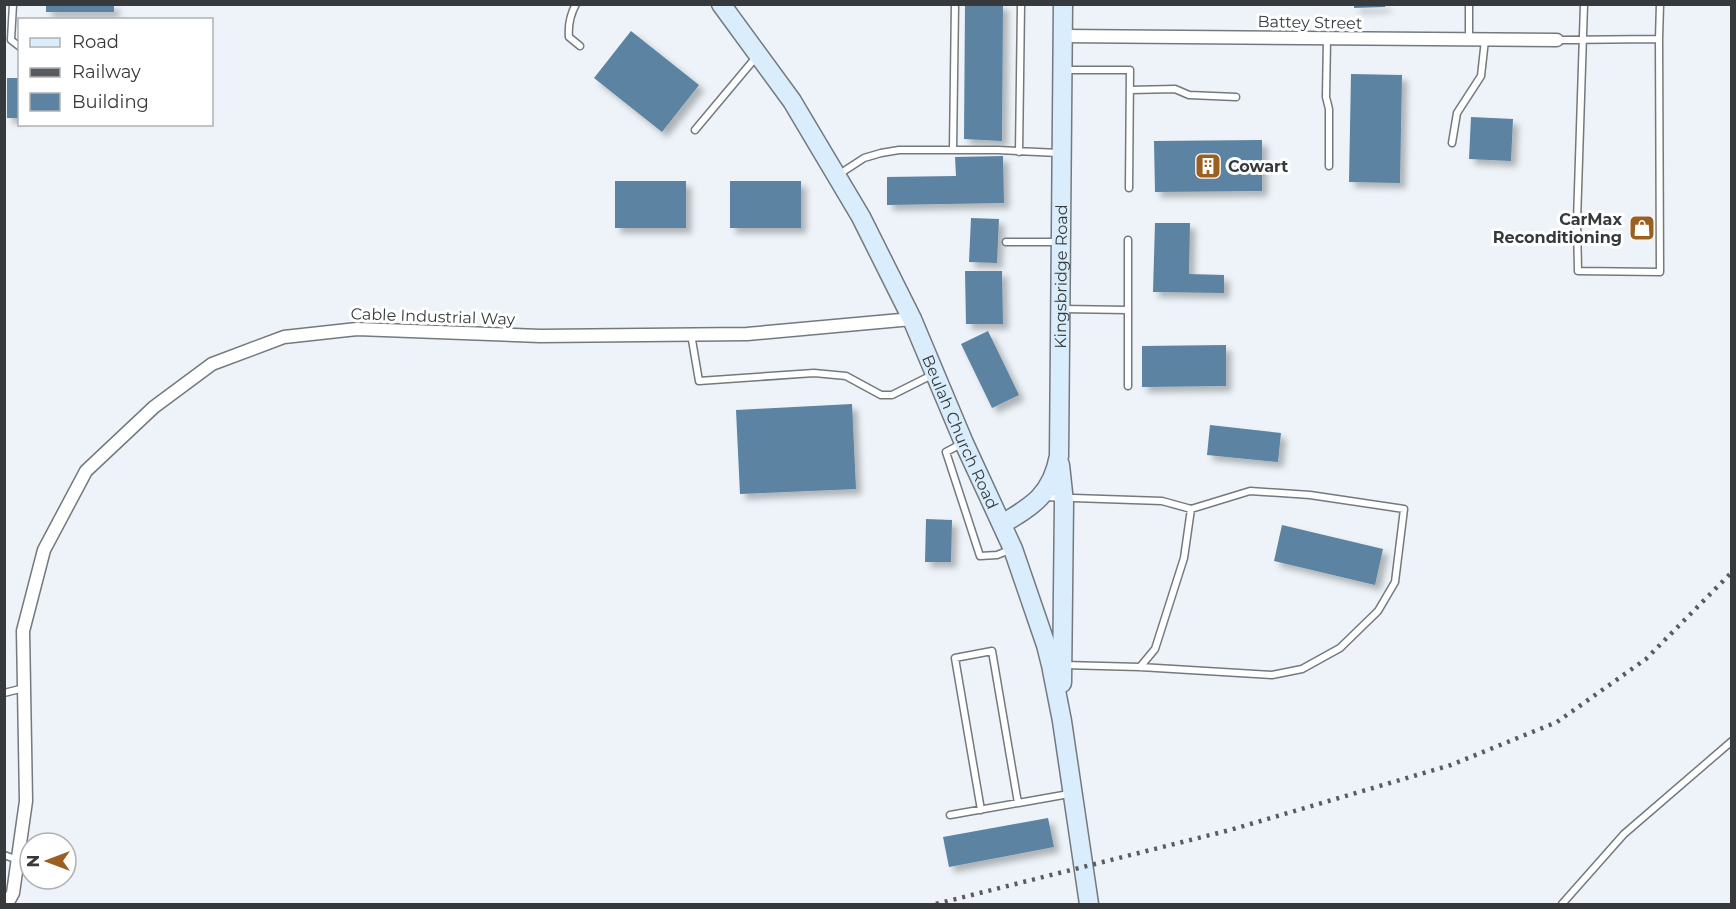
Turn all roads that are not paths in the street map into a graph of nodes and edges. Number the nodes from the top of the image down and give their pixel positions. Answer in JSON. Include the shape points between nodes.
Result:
{"nodes":[{"id":1,"x":13,"y":4,"type":"edge"},
{"id":2,"x":576,"y":4,"type":"edge"},
{"id":3,"x":721,"y":4,"type":"edge"},
{"id":4,"x":955,"y":4,"type":"edge"},
{"id":5,"x":1021,"y":4,"type":"edge"},
{"id":6,"x":1063,"y":4,"type":"edge"},
{"id":7,"x":1469,"y":4,"type":"edge"},
{"id":8,"x":1584,"y":4,"type":"edge"},
{"id":9,"x":1660,"y":4,"type":"edge"},
{"id":10,"x":1063,"y":36,"type":"junction"},
{"id":11,"x":1327,"y":39,"type":"junction"},
{"id":12,"x":1659,"y":39,"type":"junction"},
{"id":13,"x":1469,"y":40,"type":"junction"},
{"id":14,"x":1485,"y":40,"type":"junction"},
{"id":15,"x":1557,"y":40,"type":"joint"},
{"id":16,"x":1584,"y":40,"type":"junction"},
{"id":17,"x":18,"y":45,"type":"edge"},
{"id":18,"x":580,"y":46,"type":"dead end"},
{"id":19,"x":758,"y":55,"type":"junction"},
{"id":20,"x":1063,"y":70,"type":"junction"},
{"id":21,"x":1130,"y":90,"type":"junction"},
{"id":22,"x":1236,"y":97,"type":"dead end"},
{"id":23,"x":695,"y":130,"type":"dead end"},
{"id":24,"x":1452,"y":143,"type":"dead end"},
{"id":25,"x":953,"y":150,"type":"junction"},
{"id":26,"x":1019,"y":152,"type":"junction"},
{"id":27,"x":1062,"y":153,"type":"junction"},
{"id":28,"x":1329,"y":166,"type":"dead end"},
{"id":29,"x":837,"y":176,"type":"junction"},
{"id":30,"x":1129,"y":188,"type":"dead end"},
{"id":31,"x":1128,"y":240,"type":"dead end"},
{"id":32,"x":1006,"y":242,"type":"dead end"},
{"id":33,"x":1062,"y":242,"type":"junction"},
{"id":34,"x":1061,"y":309,"type":"junction"},
{"id":35,"x":1128,"y":310,"type":"junction"},
{"id":36,"x":912,"y":319,"type":"junction"},
{"id":37,"x":691,"y":334,"type":"junction"},
{"id":38,"x":934,"y":373,"type":"junction"},
{"id":39,"x":1128,"y":386,"type":"dead end"},
{"id":40,"x":964,"y":443,"type":"junction"},
{"id":41,"x":1059,"y":456,"type":"junction"},
{"id":42,"x":1041,"y":497,"type":"junction"},
{"id":43,"x":1063,"y":497,"type":"junction"},
{"id":44,"x":1191,"y":509,"type":"junction"},
{"id":45,"x":1002,"y":524,"type":"junction"},
{"id":46,"x":1013,"y":549,"type":"junction"},
{"id":47,"x":1057,"y":665,"type":"junction"},
{"id":48,"x":1140,"y":666,"type":"junction"},
{"id":49,"x":24,"y":688,"type":"junction"},
{"id":50,"x":4,"y":693,"type":"edge"},
{"id":51,"x":1731,"y":741,"type":"edge"},
{"id":52,"x":1073,"y":794,"type":"junction"},
{"id":53,"x":1018,"y":803,"type":"junction"},
{"id":54,"x":981,"y":810,"type":"junction"},
{"id":55,"x":950,"y":815,"type":"dead end"},
{"id":56,"x":22,"y":831,"type":"edge"},
{"id":57,"x":4,"y":855,"type":"edge"},
{"id":58,"x":18,"y":860,"type":"joint"},
{"id":59,"x":7,"y":904,"type":"edge"},
{"id":60,"x":1089,"y":904,"type":"edge"},
{"id":61,"x":1562,"y":904,"type":"edge"}],
"edges":[{"from":1,"to":17,"type":"lane","via":[[11,40]]},
{"from":2,"to":18,"type":"lane","via":[[568,28],[569,38]]},
{"from":3,"to":19,"type":"street","name":"Beulah Church Road"},
{"from":4,"to":25,"type":"lane"},
{"from":5,"to":26,"type":"lane"},
{"from":6,"to":10,"type":"street","name":"Kingsbridge Road"},
{"from":7,"to":13,"type":"lane"},
{"from":8,"to":16,"type":"lane"},
{"from":9,"to":12,"type":"lane"},
{"from":10,"to":11,"type":"street","name":"Battey Street"},
{"from":10,"to":20,"type":"street","name":"Kingsbridge Road"},
{"from":11,"to":13,"type":"street","name":"Battey Street"},
{"from":11,"to":28,"type":"lane"},
{"from":12,"to":16,"type":"lane"},
{"from":12,"to":16,"type":"lane","via":[[1659,272],[1578,271]]},
{"from":13,"to":14,"type":"street","name":"Battey Street"},
{"from":14,"to":15,"type":"street","name":"Battey Street"},
{"from":14,"to":24,"type":"lane","via":[[1481,76],[1457,113]]},
{"from":15,"to":16,"type":"lane"},
{"from":19,"to":23,"type":"lane"},
{"from":19,"to":29,"type":"street","name":"Beulah Church Road","via":[[792,101]]},
{"from":20,"to":21,"type":"lane","via":[[1130,70]]},
{"from":20,"to":27,"type":"street","name":"Kingsbridge Road"},
{"from":21,"to":22,"type":"lane","via":[[1175,89],[1189,95]]},
{"from":21,"to":30,"type":"lane"},
{"from":25,"to":26,"type":"lane"},
{"from":25,"to":29,"type":"lane","via":[[881,153],[864,158]]},
{"from":26,"to":27,"type":"lane"},
{"from":27,"to":33,"type":"street","name":"Kingsbridge Road"},
{"from":29,"to":36,"type":"street","name":"Beulah Church Road"},
{"from":31,"to":35,"type":"lane"},
{"from":32,"to":33,"type":"lane"},
{"from":33,"to":34,"type":"street","name":"Kingsbridge Road"},
{"from":34,"to":35,"type":"lane"},
{"from":34,"to":41,"type":"street","name":"Kingsbridge Road"},
{"from":35,"to":39,"type":"lane"},
{"from":36,"to":37,"type":"street","name":"Cable Industrial Way","via":[[747,334]]},
{"from":36,"to":38,"type":"street","name":"Beulah Church Road"},
{"from":37,"to":38,"type":"lane","via":[[699,381],[814,373],[846,376],[881,395],[892,394]]},
{"from":37,"to":49,"type":"street","name":"Cable Industrial Way","via":[[540,336],[357,329],[284,337],[212,364],[154,407],[86,471],[44,550],[23,631]]},
{"from":38,"to":40,"type":"street","name":"Beulah Church Road"},
{"from":40,"to":45,"type":"street","name":"Beulah Church Road"},
{"from":40,"to":46,"type":"lane","via":[[946,453],[980,556]]},
{"from":41,"to":42,"type":"street","name":"Kingsbridge Road","via":[[1056,474]]},
{"from":41,"to":43,"type":"street"},
{"from":42,"to":43,"type":"lane"},
{"from":42,"to":45,"type":"street","name":"Kingsbridge Road"},
{"from":43,"to":44,"type":"lane","via":[[1162,501]]},
{"from":43,"to":47,"type":"street"},
{"from":44,"to":48,"type":"lane","via":[[1184,558],[1155,649]]},
{"from":44,"to":48,"type":"lane","via":[[1250,491],[1404,509],[1395,582],[1378,611],[1340,648],[1302,669],[1272,675]]},
{"from":45,"to":46,"type":"street","name":"Beulah Church Road"},
{"from":46,"to":47,"type":"street","name":"Beulah Church Road","via":[[1046,645]]},
{"from":47,"to":48,"type":"lane"},
{"from":47,"to":52,"type":"street","name":"Beulah Church Road"},
{"from":49,"to":50,"type":"lane"},
{"from":49,"to":56,"type":"street","name":"Cable Industrial Way","via":[[26,801]]},
{"from":51,"to":61,"type":"lane","via":[[1624,834]]},
{"from":52,"to":53,"type":"lane"},
{"from":52,"to":60,"type":"street","name":"Beulah Church Road"},
{"from":53,"to":54,"type":"lane"},
{"from":53,"to":54,"type":"lane","via":[[992,651],[955,658]]},
{"from":54,"to":55,"type":"lane"},
{"from":57,"to":58,"type":"lane"},
{"from":58,"to":59,"type":"street","name":"Cable Industrial Way","via":[[13,893]]}]}
